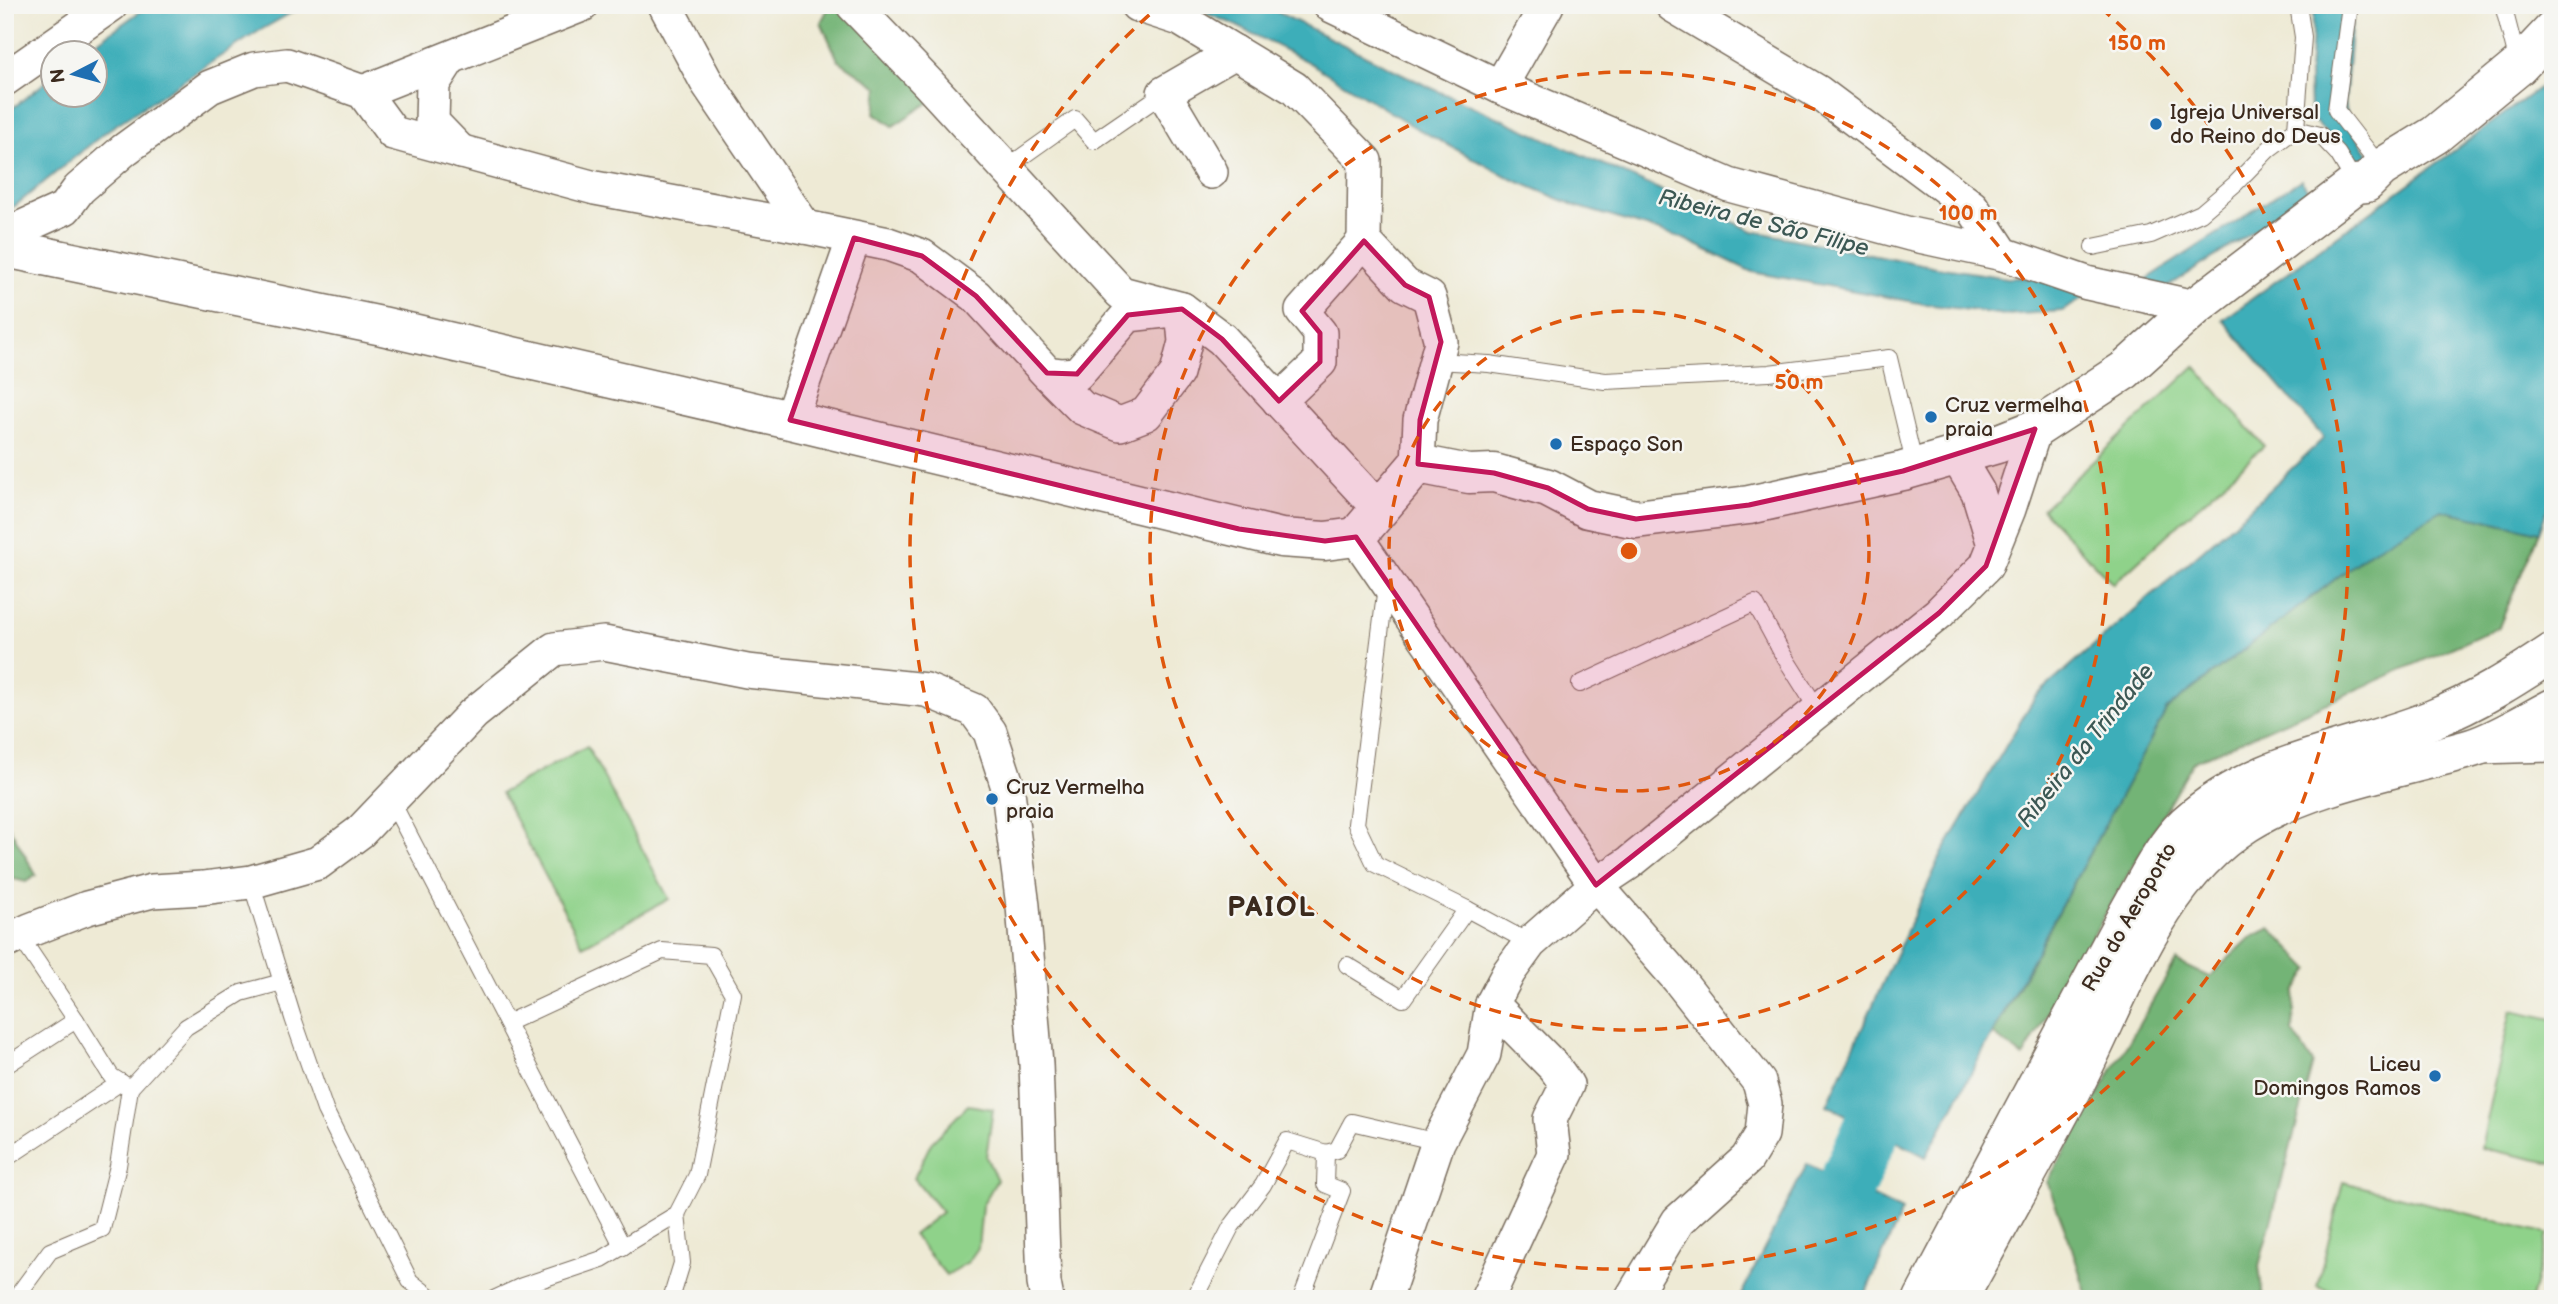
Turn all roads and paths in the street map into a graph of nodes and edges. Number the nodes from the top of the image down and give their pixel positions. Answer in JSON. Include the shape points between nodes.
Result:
{"nodes":[{"id":1,"x":111,"y":5,"type":"edge"},
{"id":2,"x":582,"y":5,"type":"edge"},
{"id":3,"x":664,"y":5,"type":"edge"},
{"id":4,"x":852,"y":5,"type":"edge"},
{"id":5,"x":1137,"y":5,"type":"edge"},
{"id":6,"x":1329,"y":5,"type":"edge"},
{"id":7,"x":1547,"y":5,"type":"edge"},
{"id":8,"x":1672,"y":5,"type":"edge"},
{"id":9,"x":2298,"y":5,"type":"edge"},
{"id":10,"x":2350,"y":5,"type":"edge"},
{"id":11,"x":2503,"y":5,"type":"edge"},
{"id":12,"x":2553,"y":30,"type":"edge"},
{"id":13,"x":1235,"y":51,"type":"junction"},
{"id":14,"x":449,"y":59,"type":"junction"},
{"id":15,"x":2519,"y":66,"type":"junction"},
{"id":16,"x":5,"y":79,"type":"edge"},
{"id":17,"x":1500,"y":87,"type":"junction"},
{"id":18,"x":363,"y":92,"type":"junction"},
{"id":19,"x":1164,"y":93,"type":"junction"},
{"id":20,"x":2297,"y":129,"type":"junction"},
{"id":21,"x":461,"y":152,"type":"junction"},
{"id":22,"x":1006,"y":168,"type":"junction"},
{"id":23,"x":1211,"y":172,"type":"dead end"},
{"id":24,"x":2368,"y":178,"type":"junction"},
{"id":25,"x":805,"y":227,"type":"junction"},
{"id":26,"x":5,"y":235,"type":"edge"},
{"id":27,"x":855,"y":238,"type":"junction"},
{"id":28,"x":1364,"y":241,"type":"junction"},
{"id":29,"x":2093,"y":247,"type":"dead end"},
{"id":30,"x":5,"y":248,"type":"edge"},
{"id":31,"x":2003,"y":254,"type":"junction"},
{"id":32,"x":2195,"y":307,"type":"junction"},
{"id":33,"x":1182,"y":309,"type":"junction"},
{"id":34,"x":1436,"y":361,"type":"junction"},
{"id":35,"x":1047,"y":373,"type":"junction"},
{"id":36,"x":1279,"y":401,"type":"junction"},
{"id":37,"x":790,"y":420,"type":"junction"},
{"id":38,"x":2035,"y":429,"type":"junction"},
{"id":39,"x":1956,"y":455,"type":"junction"},
{"id":40,"x":1418,"y":464,"type":"junction"},
{"id":41,"x":1915,"y":467,"type":"junction"},
{"id":42,"x":1368,"y":523,"type":"junction"},
{"id":43,"x":1994,"y":545,"type":"junction"},
{"id":44,"x":1387,"y":581,"type":"junction"},
{"id":45,"x":2553,"y":652,"type":"edge"},
{"id":46,"x":1580,"y":684,"type":"dead end"},
{"id":47,"x":2553,"y":708,"type":"edge"},
{"id":48,"x":1818,"y":710,"type":"junction"},
{"id":49,"x":2553,"y":745,"type":"edge"},
{"id":50,"x":2476,"y":747,"type":"junction"},
{"id":51,"x":391,"y":800,"type":"junction"},
{"id":52,"x":251,"y":881,"type":"junction"},
{"id":53,"x":1596,"y":885,"type":"junction"},
{"id":54,"x":1467,"y":909,"type":"junction"},
{"id":55,"x":12,"y":939,"type":"edge"},
{"id":56,"x":1530,"y":943,"type":"junction"},
{"id":57,"x":1347,"y":965,"type":"dead end"},
{"id":58,"x":282,"y":982,"type":"junction"},
{"id":59,"x":1492,"y":1004,"type":"junction"},
{"id":60,"x":76,"y":1020,"type":"junction"},
{"id":61,"x":507,"y":1023,"type":"junction"},
{"id":62,"x":5,"y":1066,"type":"edge"},
{"id":63,"x":125,"y":1085,"type":"junction"},
{"id":64,"x":1438,"y":1142,"type":"junction"},
{"id":65,"x":1326,"y":1153,"type":"junction"},
{"id":66,"x":5,"y":1159,"type":"edge"},
{"id":67,"x":677,"y":1214,"type":"junction"},
{"id":68,"x":623,"y":1247,"type":"junction"},
{"id":69,"x":22,"y":1299,"type":"edge"},
{"id":70,"x":433,"y":1299,"type":"edge"},
{"id":71,"x":494,"y":1299,"type":"edge"},
{"id":72,"x":671,"y":1299,"type":"edge"},
{"id":73,"x":1047,"y":1299,"type":"edge"},
{"id":74,"x":1194,"y":1299,"type":"edge"},
{"id":75,"x":1301,"y":1299,"type":"edge"},
{"id":76,"x":1385,"y":1299,"type":"edge"},
{"id":77,"x":1487,"y":1299,"type":"edge"},
{"id":78,"x":1631,"y":1299,"type":"edge"},
{"id":79,"x":1923,"y":1299,"type":"edge"},
{"id":80,"x":1958,"y":1299,"type":"edge"}],
"edges":[{"from":1,"to":16,"type":"street"},
{"from":2,"to":14,"type":"street"},
{"from":3,"to":25,"type":"street","via":[[706,81]]},
{"from":4,"to":22,"type":"street"},
{"from":5,"to":13,"type":"street","via":[[1180,19]]},
{"from":6,"to":17,"type":"street"},
{"from":7,"to":17,"type":"street"},
{"from":8,"to":31,"type":"street","via":[[1818,92],[1972,207]]},
{"from":9,"to":20,"type":"lane","via":[[2303,37]]},
{"from":10,"to":24,"type":"lane","via":[[2336,110]]},
{"from":11,"to":15,"type":"lane"},
{"from":12,"to":15,"type":"street"},
{"from":13,"to":19,"type":"street"},
{"from":13,"to":28,"type":"street","via":[[1294,88],[1366,161]]},
{"from":14,"to":18,"type":"street"},
{"from":14,"to":21,"type":"street","via":[[433,84],[432,122]]},
{"from":15,"to":24,"type":"street","via":[[2435,135]]},
{"from":17,"to":31,"type":"street","via":[[1729,185]]},
{"from":18,"to":21,"type":"street","via":[[393,133]]},
{"from":18,"to":26,"type":"street","via":[[287,65],[254,69],[210,87],[135,142],[79,188],[65,208]]},
{"from":19,"to":22,"type":"lane","via":[[1094,141],[1075,119]]},
{"from":19,"to":23,"type":"street"},
{"from":20,"to":24,"type":"lane","via":[[2320,135]]},
{"from":20,"to":29,"type":"lane","via":[[2269,149],[2202,213],[2151,235]]},
{"from":21,"to":25,"type":"street","via":[[596,188]]},
{"from":22,"to":33,"type":"street","via":[[1121,293]]},
{"from":24,"to":32,"type":"street"},
{"from":25,"to":27,"type":"street"},
{"from":27,"to":35,"type":"street","via":[[922,256],[976,296]]},
{"from":27,"to":37,"type":"street"},
{"from":28,"to":34,"type":"street","via":[[1405,285],[1429,298],[1441,342]]},
{"from":28,"to":36,"type":"street","via":[[1302,311],[1320,333],[1320,362]]},
{"from":30,"to":37,"type":"street","via":[[382,326]]},
{"from":31,"to":32,"type":"street","via":[[2087,283]]},
{"from":32,"to":38,"type":"street","via":[[2125,370]]},
{"from":33,"to":35,"type":"street","via":[[1128,315],[1077,374]]},
{"from":33,"to":35,"type":"street","via":[[1185,342],[1177,373],[1146,414],[1120,424],[1082,408]]},
{"from":33,"to":36,"type":"street","via":[[1222,339]]},
{"from":34,"to":40,"type":"street","via":[[1420,420]]},
{"from":34,"to":41,"type":"lane","via":[[1605,381],[1769,373],[1889,358]]},
{"from":36,"to":42,"type":"street"},
{"from":37,"to":42,"type":"street","via":[[1281,538],[1325,541]]},
{"from":38,"to":39,"type":"street"},
{"from":38,"to":43,"type":"street"},
{"from":39,"to":41,"type":"street"},
{"from":39,"to":43,"type":"street","via":[[1978,492]]},
{"from":40,"to":41,"type":"street","via":[[1469,474],[1494,472],[1548,488],[1588,509],[1636,519],[1749,505]]},
{"from":40,"to":42,"type":"street"},
{"from":42,"to":44,"type":"street"},
{"from":43,"to":48,"type":"street","via":[[1986,566],[1939,613]]},
{"from":44,"to":53,"type":"street"},
{"from":44,"to":54,"type":"lane","via":[[1356,824],[1375,864]]},
{"from":45,"to":79,"type":"street","name":"Rua do Aeroporto","via":[[2485,695],[2432,720],[2245,782],[2185,825],[2128,913]]},
{"from":46,"to":48,"type":"lane","via":[[1755,603]]},
{"from":47,"to":50,"type":"street","name":"Rua do Aeroporto"},
{"from":48,"to":53,"type":"street"},
{"from":49,"to":50,"type":"street"},
{"from":50,"to":80,"type":"street","name":"Rua do Aeroporto","via":[[2384,770],[2284,803],[2236,831],[2176,888]]},
{"from":51,"to":52,"type":"street","via":[[360,832],[318,863]]},
{"from":51,"to":61,"type":"lane"},
{"from":51,"to":73,"type":"street","via":[[473,714],[554,649],[604,643],[747,671],[926,690],[974,710],[990,732],[1007,784],[1023,906]]},
{"from":52,"to":55,"type":"street","via":[[152,891],[87,908]]},
{"from":52,"to":58,"type":"lane"},
{"from":53,"to":56,"type":"street"},
{"from":53,"to":78,"type":"street","via":[[1759,1082],[1765,1104],[1762,1134],[1747,1159],[1678,1221]]},
{"from":54,"to":56,"type":"lane"},
{"from":54,"to":57,"type":"lane","via":[[1404,999]]},
{"from":55,"to":60,"type":"lane"},
{"from":56,"to":59,"type":"street"},
{"from":58,"to":63,"type":"lane","via":[[241,993],[186,1027]]},
{"from":58,"to":70,"type":"lane","via":[[325,1110],[410,1282]]},
{"from":59,"to":64,"type":"street","via":[[1484,1054]]},
{"from":59,"to":77,"type":"street","via":[[1567,1085],[1550,1119],[1554,1154]]},
{"from":60,"to":62,"type":"lane"},
{"from":60,"to":63,"type":"lane","via":[[110,1076]]},
{"from":61,"to":67,"type":"lane","via":[[662,951],[711,955],[733,993],[697,1175]]},
{"from":61,"to":68,"type":"lane"},
{"from":63,"to":66,"type":"lane"},
{"from":63,"to":69,"type":"lane","via":[[118,1166],[102,1229],[50,1251],[20,1292]]},
{"from":64,"to":65,"type":"lane","via":[[1352,1122],[1337,1150]]},
{"from":64,"to":76,"type":"street"},
{"from":65,"to":74,"type":"lane","via":[[1287,1140],[1263,1185],[1231,1227]]},
{"from":65,"to":75,"type":"lane","via":[[1325,1184],[1342,1191]]},
{"from":67,"to":68,"type":"lane"},
{"from":67,"to":72,"type":"lane","via":[[682,1263]]},
{"from":68,"to":71,"type":"lane"}]}
